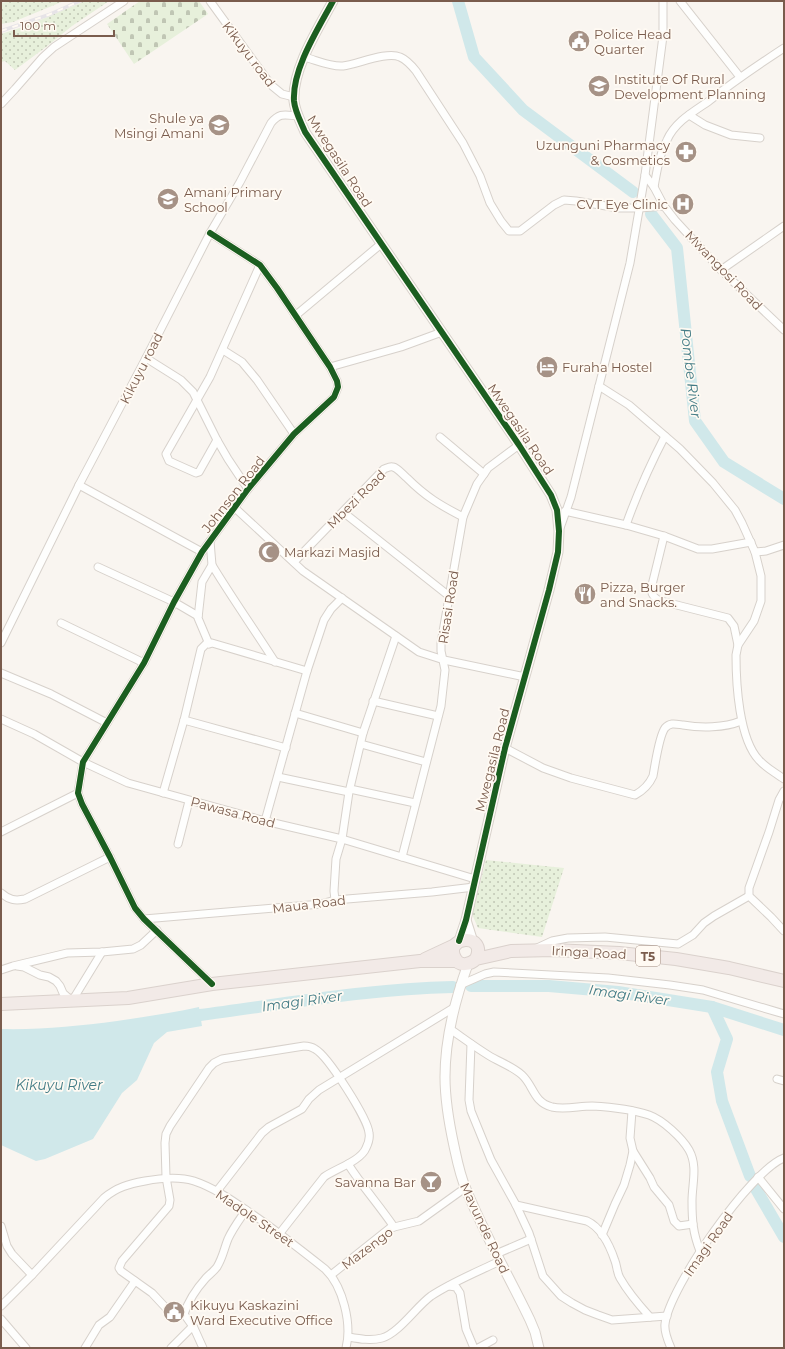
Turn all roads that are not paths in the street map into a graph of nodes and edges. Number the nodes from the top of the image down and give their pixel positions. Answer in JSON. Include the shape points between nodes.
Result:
{"nodes":[{"id":1,"x":124,"y":1,"type":"edge"},
{"id":2,"x":210,"y":1,"type":"edge"},
{"id":3,"x":333,"y":1,"type":"edge"},
{"id":4,"x":662,"y":1,"type":"edge"},
{"id":5,"x":680,"y":1,"type":"edge"},
{"id":6,"x":784,"y":48,"type":"edge"},
{"id":7,"x":304,"y":57,"type":"junction"},
{"id":8,"x":740,"y":77,"type":"junction"},
{"id":9,"x":294,"y":96,"type":"junction"},
{"id":10,"x":1,"y":104,"type":"edge"},
{"id":11,"x":689,"y":115,"type":"junction"},
{"id":12,"x":298,"y":116,"type":"junction"},
{"id":13,"x":760,"y":138,"type":"dead end"},
{"id":14,"x":645,"y":175,"type":"junction"},
{"id":15,"x":654,"y":187,"type":"junction"},
{"id":16,"x":664,"y":206,"type":"junction"},
{"id":17,"x":640,"y":208,"type":"junction"},
{"id":18,"x":784,"y":226,"type":"edge"},
{"id":19,"x":210,"y":232,"type":"junction"},
{"id":20,"x":381,"y":244,"type":"junction"},
{"id":21,"x":260,"y":266,"type":"junction"},
{"id":22,"x":721,"y":270,"type":"junction"},
{"id":23,"x":295,"y":316,"type":"junction"},
{"id":24,"x":784,"y":330,"type":"edge"},
{"id":25,"x":442,"y":332,"type":"junction"},
{"id":26,"x":223,"y":350,"type":"junction"},
{"id":27,"x":146,"y":358,"type":"junction"},
{"id":28,"x":330,"y":367,"type":"junction"},
{"id":29,"x":599,"y":386,"type":"junction"},
{"id":30,"x":197,"y":402,"type":"junction"},
{"id":31,"x":294,"y":434,"type":"junction"},
{"id":32,"x":440,"y":436,"type":"dead end"},
{"id":33,"x":665,"y":436,"type":"junction"},
{"id":34,"x":217,"y":440,"type":"junction"},
{"id":35,"x":519,"y":445,"type":"junction"},
{"id":36,"x":484,"y":474,"type":"junction"},
{"id":37,"x":80,"y":485,"type":"junction"},
{"id":38,"x":248,"y":489,"type":"junction"},
{"id":39,"x":235,"y":508,"type":"junction"},
{"id":40,"x":566,"y":511,"type":"junction"},
{"id":41,"x":343,"y":512,"type":"junction"},
{"id":42,"x":463,"y":517,"type":"junction"},
{"id":43,"x":626,"y":525,"type":"junction"},
{"id":44,"x":559,"y":531,"type":"junction"},
{"id":45,"x":664,"y":536,"type":"junction"},
{"id":46,"x":210,"y":541,"type":"junction"},
{"id":47,"x":751,"y":542,"type":"junction"},
{"id":48,"x":784,"y":545,"type":"edge"},
{"id":49,"x":202,"y":552,"type":"junction"},
{"id":50,"x":755,"y":552,"type":"junction"},
{"id":51,"x":294,"y":562,"type":"junction"},
{"id":52,"x":212,"y":565,"type":"junction"},
{"id":53,"x":98,"y":566,"type":"dead end"},
{"id":54,"x":449,"y":596,"type":"junction"},
{"id":55,"x":342,"y":598,"type":"junction"},
{"id":56,"x":174,"y":602,"type":"junction"},
{"id":57,"x":198,"y":616,"type":"junction"},
{"id":58,"x":60,"y":623,"type":"dead end"},
{"id":59,"x":396,"y":636,"type":"junction"},
{"id":60,"x":1,"y":643,"type":"edge"},
{"id":61,"x":209,"y":644,"type":"junction"},
{"id":62,"x":738,"y":645,"type":"junction"},
{"id":63,"x":444,"y":660,"type":"junction"},
{"id":64,"x":275,"y":662,"type":"junction"},
{"id":65,"x":144,"y":663,"type":"junction"},
{"id":66,"x":307,"y":671,"type":"junction"},
{"id":67,"x":1,"y":673,"type":"edge"},
{"id":68,"x":525,"y":677,"type":"junction"},
{"id":69,"x":374,"y":701,"type":"junction"},
{"id":70,"x":295,"y":713,"type":"junction"},
{"id":71,"x":438,"y":716,"type":"junction"},
{"id":72,"x":1,"y":719,"type":"edge"},
{"id":73,"x":184,"y":720,"type":"junction"},
{"id":74,"x":741,"y":721,"type":"junction"},
{"id":75,"x":107,"y":723,"type":"junction"},
{"id":76,"x":363,"y":733,"type":"junction"},
{"id":77,"x":361,"y":744,"type":"junction"},
{"id":78,"x":286,"y":748,"type":"junction"},
{"id":79,"x":505,"y":748,"type":"junction"},
{"id":80,"x":83,"y":762,"type":"junction"},
{"id":81,"x":426,"y":762,"type":"junction"},
{"id":82,"x":278,"y":777,"type":"junction"},
{"id":83,"x":784,"y":779,"type":"edge"},
{"id":84,"x":350,"y":791,"type":"junction"},
{"id":85,"x":784,"y":791,"type":"edge"},
{"id":86,"x":78,"y":793,"type":"junction"},
{"id":87,"x":163,"y":793,"type":"junction"},
{"id":88,"x":189,"y":801,"type":"junction"},
{"id":89,"x":415,"y":803,"type":"junction"},
{"id":90,"x":265,"y":822,"type":"junction"},
{"id":91,"x":1,"y":832,"type":"edge"},
{"id":92,"x":342,"y":839,"type":"junction"},
{"id":93,"x":178,"y":844,"type":"dead end"},
{"id":94,"x":110,"y":857,"type":"junction"},
{"id":95,"x":402,"y":858,"type":"junction"},
{"id":96,"x":475,"y":883,"type":"junction"},
{"id":97,"x":1,"y":893,"type":"edge"},
{"id":98,"x":749,"y":896,"type":"junction"},
{"id":99,"x":335,"y":900,"type":"junction"},
{"id":100,"x":144,"y":919,"type":"junction"},
{"id":101,"x":466,"y":920,"type":"junction"},
{"id":102,"x":157,"y":930,"type":"junction"},
{"id":103,"x":784,"y":931,"type":"edge"},
{"id":104,"x":457,"y":943,"type":"junction"},
{"id":105,"x":474,"y":943,"type":"junction"},
{"id":106,"x":511,"y":951,"type":"junction"},
{"id":107,"x":529,"y":951,"type":"junction"},
{"id":108,"x":102,"y":952,"type":"junction"},
{"id":109,"x":420,"y":961,"type":"junction"},
{"id":110,"x":464,"y":962,"type":"junction"},
{"id":111,"x":13,"y":966,"type":"junction"},
{"id":112,"x":1,"y":970,"type":"edge"},
{"id":113,"x":784,"y":981,"type":"edge"},
{"id":114,"x":212,"y":984,"type":"junction"},
{"id":115,"x":460,"y":985,"type":"junction"},
{"id":116,"x":72,"y":1001,"type":"junction"},
{"id":117,"x":1,"y":1004,"type":"edge"},
{"id":118,"x":455,"y":1007,"type":"junction"},
{"id":119,"x":784,"y":1014,"type":"edge"},
{"id":120,"x":450,"y":1029,"type":"junction"},
{"id":121,"x":471,"y":1044,"type":"junction"},
{"id":122,"x":340,"y":1078,"type":"junction"},
{"id":123,"x":632,"y":1111,"type":"junction"},
{"id":124,"x":632,"y":1151,"type":"junction"},
{"id":125,"x":784,"y":1158,"type":"edge"},
{"id":126,"x":348,"y":1164,"type":"junction"},
{"id":127,"x":166,"y":1177,"type":"junction"},
{"id":128,"x":758,"y":1177,"type":"junction"},
{"id":129,"x":465,"y":1188,"type":"junction"},
{"id":130,"x":217,"y":1191,"type":"junction"},
{"id":131,"x":516,"y":1205,"type":"junction"},
{"id":132,"x":784,"y":1209,"type":"edge"},
{"id":133,"x":246,"y":1210,"type":"junction"},
{"id":134,"x":693,"y":1224,"type":"junction"},
{"id":135,"x":1,"y":1226,"type":"edge"},
{"id":136,"x":394,"y":1227,"type":"junction"},
{"id":137,"x":280,"y":1233,"type":"junction"},
{"id":138,"x":602,"y":1235,"type":"junction"},
{"id":139,"x":531,"y":1239,"type":"junction"},
{"id":140,"x":700,"y":1251,"type":"junction"},
{"id":141,"x":498,"y":1258,"type":"junction"},
{"id":142,"x":32,"y":1275,"type":"junction"},
{"id":143,"x":331,"y":1275,"type":"junction"},
{"id":144,"x":135,"y":1281,"type":"junction"},
{"id":145,"x":448,"y":1286,"type":"junction"},
{"id":146,"x":1,"y":1306,"type":"edge"},
{"id":147,"x":184,"y":1314,"type":"junction"},
{"id":148,"x":667,"y":1316,"type":"junction"},
{"id":149,"x":650,"y":1317,"type":"junction"},
{"id":150,"x":1,"y":1320,"type":"edge"},
{"id":151,"x":193,"y":1326,"type":"junction"},
{"id":152,"x":349,"y":1337,"type":"junction"},
{"id":153,"x":493,"y":1340,"type":"dead end"},
{"id":154,"x":26,"y":1348,"type":"edge"},
{"id":155,"x":85,"y":1348,"type":"edge"},
{"id":156,"x":171,"y":1348,"type":"edge"},
{"id":157,"x":203,"y":1348,"type":"edge"},
{"id":158,"x":346,"y":1348,"type":"edge"},
{"id":159,"x":474,"y":1348,"type":"edge"},
{"id":160,"x":478,"y":1348,"type":"edge"},
{"id":161,"x":539,"y":1348,"type":"edge"},
{"id":162,"x":671,"y":1348,"type":"edge"}],
"edges":[{"from":1,"to":10,"type":"street","via":[[54,47]]},
{"from":2,"to":9,"type":"street","name":"Kikuyu road","via":[[277,91]]},
{"from":3,"to":7,"type":"street","name":"Mwegasila Road"},
{"from":4,"to":14,"type":"street","via":[[663,36]]},
{"from":5,"to":8,"type":"street"},
{"from":6,"to":8,"type":"street"},
{"from":7,"to":9,"type":"street","name":"Mwegasila Road","via":[[295,83]]},
{"from":7,"to":17,"type":"street","via":[[336,66],[394,56],[408,62],[463,143],[490,203],[501,222],[510,231],[520,231],[564,200],[618,208]]},
{"from":8,"to":11,"type":"street"},
{"from":9,"to":12,"type":"street","name":"Mwegasila Road"},
{"from":11,"to":13,"type":"street","via":[[705,125],[731,135]]},
{"from":11,"to":15,"type":"street","via":[[672,131],[667,140],[658,164]]},
{"from":12,"to":19,"type":"street","name":"Kikuyu road","via":[[278,116],[271,123]]},
{"from":12,"to":20,"type":"street","name":"Mwegasila Road","via":[[305,132]]},
{"from":14,"to":15,"type":"street","name":"Mwangosi Road"},
{"from":14,"to":17,"type":"street"},
{"from":15,"to":16,"type":"street","name":"Mwangosi Road"},
{"from":16,"to":17,"type":"street"},
{"from":16,"to":22,"type":"street","name":"Mwangosi Road"},
{"from":17,"to":29,"type":"street","via":[[630,263]]},
{"from":18,"to":22,"type":"street"},
{"from":19,"to":21,"type":"street","name":"Johnson Road"},
{"from":19,"to":27,"type":"street","name":"Kikuyu road"},
{"from":20,"to":23,"type":"street"},
{"from":20,"to":25,"type":"street","name":"Mwegasila Road"},
{"from":21,"to":23,"type":"street","name":"Johnson Road"},
{"from":21,"to":26,"type":"street"},
{"from":22,"to":24,"type":"street","name":"Mwangosi Road"},
{"from":23,"to":28,"type":"street","name":"Johnson Road"},
{"from":25,"to":28,"type":"street"},
{"from":25,"to":35,"type":"street","name":"Mwegasila Road"},
{"from":26,"to":30,"type":"street"},
{"from":26,"to":31,"type":"street","via":[[242,362]]},
{"from":27,"to":30,"type":"street","via":[[181,380],[193,392]]},
{"from":27,"to":37,"type":"street","name":"Kikuyu road"},
{"from":28,"to":31,"type":"street","name":"Johnson Road","via":[[338,387],[334,397]]},
{"from":29,"to":33,"type":"street","via":[[629,405]]},
{"from":29,"to":40,"type":"street"},
{"from":30,"to":34,"type":"street"},
{"from":30,"to":34,"type":"street","via":[[166,457],[196,473],[199,472]]},
{"from":31,"to":38,"type":"street","name":"Johnson Road"},
{"from":32,"to":36,"type":"street"},
{"from":33,"to":43,"type":"street","via":[[639,489]]},
{"from":33,"to":47,"type":"street","via":[[713,483],[735,510]]},
{"from":34,"to":38,"type":"street"},
{"from":35,"to":36,"type":"street","name":"Risasi Road","via":[[488,468]]},
{"from":35,"to":44,"type":"street","name":"Mwegasila Road","via":[[551,495],[557,510]]},
{"from":36,"to":42,"type":"street","name":"Risasi Road"},
{"from":37,"to":49,"type":"street"},
{"from":37,"to":60,"type":"street","name":"Kikuyu road"},
{"from":38,"to":39,"type":"street","name":"Johnson Road"},
{"from":39,"to":46,"type":"street","name":"Johnson Road"},
{"from":39,"to":51,"type":"street"},
{"from":40,"to":43,"type":"street"},
{"from":40,"to":44,"type":"street"},
{"from":41,"to":42,"type":"street","name":"Mbezi Road","via":[[384,469],[394,466],[421,492]]},
{"from":41,"to":51,"type":"street","name":"Mbezi Road"},
{"from":41,"to":54,"type":"street"},
{"from":42,"to":54,"type":"street","name":"Risasi Road"},
{"from":43,"to":45,"type":"street"},
{"from":44,"to":68,"type":"street","name":"Mwegasila Road","via":[[558,552]]},
{"from":45,"to":47,"type":"street","via":[[704,550]]},
{"from":45,"to":62,"type":"street","via":[[651,589],[654,597],[728,618],[734,626]]},
{"from":46,"to":49,"type":"street","name":"Johnson Road"},
{"from":46,"to":52,"type":"street"},
{"from":47,"to":50,"type":"street"},
{"from":48,"to":50,"type":"street"},
{"from":49,"to":56,"type":"street","name":"Johnson Road"},
{"from":50,"to":62,"type":"street","via":[[761,576],[761,601],[754,621]]},
{"from":51,"to":55,"type":"street"},
{"from":52,"to":57,"type":"street","via":[[202,582]]},
{"from":52,"to":64,"type":"street"},
{"from":53,"to":56,"type":"street"},
{"from":54,"to":63,"type":"street","name":"Risasi Road","via":[[441,643]]},
{"from":55,"to":59,"type":"street"},
{"from":55,"to":66,"type":"street","via":[[324,620]]},
{"from":56,"to":57,"type":"street"},
{"from":56,"to":65,"type":"street","name":"Johnson Road"},
{"from":57,"to":61,"type":"street"},
{"from":58,"to":65,"type":"street"},
{"from":59,"to":63,"type":"street","via":[[424,655]]},
{"from":59,"to":69,"type":"street"},
{"from":61,"to":64,"type":"street"},
{"from":61,"to":73,"type":"street","via":[[201,649]]},
{"from":62,"to":74,"type":"street","via":[[736,665]]},
{"from":63,"to":68,"type":"street"},
{"from":63,"to":71,"type":"street","name":"Risasi Road","via":[[445,680]]},
{"from":64,"to":66,"type":"street"},
{"from":65,"to":75,"type":"street","name":"Johnson Road"},
{"from":66,"to":70,"type":"street"},
{"from":67,"to":75,"type":"street"},
{"from":68,"to":79,"type":"street","name":"Mwegasila Road"},
{"from":69,"to":71,"type":"street"},
{"from":69,"to":76,"type":"street"},
{"from":70,"to":76,"type":"street"},
{"from":70,"to":78,"type":"street"},
{"from":71,"to":81,"type":"street","name":"Risasi Road"},
{"from":72,"to":80,"type":"street","name":"Pawasa Road","via":[[34,734]]},
{"from":73,"to":78,"type":"street"},
{"from":73,"to":87,"type":"street"},
{"from":74,"to":79,"type":"street","via":[[703,727],[669,725],[662,735],[653,776],[645,789],[635,795],[543,768]]},
{"from":74,"to":83,"type":"street","via":[[755,755]]},
{"from":75,"to":80,"type":"street","name":"Johnson Road"},
{"from":76,"to":77,"type":"street"},
{"from":77,"to":81,"type":"street"},
{"from":77,"to":84,"type":"street"},
{"from":78,"to":82,"type":"street"},
{"from":79,"to":96,"type":"street","name":"Mwegasila Road"},
{"from":80,"to":86,"type":"street"},
{"from":80,"to":87,"type":"street","name":"Pawasa Road","via":[[128,783]]},
{"from":81,"to":89,"type":"street","name":"Risasi Road"},
{"from":82,"to":84,"type":"street"},
{"from":82,"to":90,"type":"street"},
{"from":84,"to":89,"type":"street"},
{"from":84,"to":92,"type":"street"},
{"from":85,"to":98,"type":"street","via":[[748,888]]},
{"from":86,"to":91,"type":"street"},
{"from":86,"to":94,"type":"street"},
{"from":87,"to":88,"type":"street","name":"Pawasa Road"},
{"from":88,"to":90,"type":"street","name":"Pawasa Road"},
{"from":88,"to":93,"type":"street"},
{"from":89,"to":95,"type":"street","name":"Risasi Road"},
{"from":90,"to":92,"type":"street","name":"Pawasa Road"},
{"from":92,"to":95,"type":"street","name":"Pawasa Road"},
{"from":92,"to":99,"type":"street","via":[[336,859]]},
{"from":94,"to":97,"type":"street","via":[[25,899],[7,899]]},
{"from":94,"to":100,"type":"street","via":[[135,908]]},
{"from":95,"to":96,"type":"street","name":"Pawasa Road"},
{"from":96,"to":99,"type":"street","name":"Maua Road","via":[[432,892]]},
{"from":96,"to":101,"type":"street","name":"Mwegasila Road"},
{"from":98,"to":103,"type":"street"},
{"from":98,"to":107,"type":"street","via":[[714,916],[693,935],[678,944],[605,937],[568,938],[552,941]]},
{"from":99,"to":100,"type":"street","name":"Maua Road","via":[[321,904]]},
{"from":100,"to":102,"type":"street"},
{"from":101,"to":104,"type":"street","name":"Mwegasila Road"},
{"from":101,"to":105,"type":"street"},
{"from":102,"to":108,"type":"street","via":[[137,948]]},
{"from":102,"to":114,"type":"street"},
{"from":104,"to":105,"type":"highway","number":"T5","via":[[468,940]]},
{"from":104,"to":109,"type":"highway","number":"T5"},
{"from":104,"to":110,"type":"highway","via":[[453,953]]},
{"from":105,"to":106,"type":"highway","number":"T5"},
{"from":105,"to":110,"type":"highway","via":[[478,955]]},
{"from":106,"to":107,"type":"highway","name":"Iringa Road","number":"T5"},
{"from":106,"to":110,"type":"highway","number":"T5"},
{"from":107,"to":113,"type":"highway","name":"Iringa Road","number":"T5","via":[[619,953],[676,959]]},
{"from":108,"to":111,"type":"street","via":[[67,953]]},
{"from":108,"to":116,"type":"street"},
{"from":109,"to":110,"type":"highway","number":"T5"},
{"from":109,"to":114,"type":"highway","number":"T5"},
{"from":110,"to":115,"type":"street","name":"Mavunde Road"},
{"from":111,"to":112,"type":"street"},
{"from":111,"to":116,"type":"street","via":[[24,967],[50,977]]},
{"from":114,"to":116,"type":"highway","number":"T5","via":[[128,998]]},
{"from":115,"to":118,"type":"street","name":"Mavunde Road"},
{"from":115,"to":119,"type":"street","via":[[494,972],[608,978],[703,990]]},
{"from":116,"to":117,"type":"highway","number":"T5"},
{"from":118,"to":120,"type":"street","name":"Mavunde Road"},
{"from":118,"to":122,"type":"street"},
{"from":120,"to":121,"type":"street"},
{"from":120,"to":129,"type":"street","name":"Mavunde Road","via":[[446,1055],[446,1105]]},
{"from":121,"to":123,"type":"street","via":[[520,1073],[544,1104],[559,1108],[591,1106]]},
{"from":121,"to":131,"type":"street","via":[[471,1111],[491,1160]]},
{"from":122,"to":126,"type":"street","via":[[370,1133],[366,1150]]},
{"from":122,"to":127,"type":"street","via":[[321,1053],[304,1046],[222,1059],[214,1063],[166,1134]]},
{"from":122,"to":130,"type":"street","via":[[319,1090],[302,1108],[262,1133]]},
{"from":123,"to":124,"type":"street"},
{"from":123,"to":134,"type":"street","via":[[659,1120],[689,1151],[694,1161]]},
{"from":124,"to":134,"type":"street","via":[[654,1187],[669,1205],[674,1221],[679,1226]]},
{"from":124,"to":138,"type":"street","via":[[624,1185]]},
{"from":125,"to":128,"type":"street","name":"Imagi Road","via":[[769,1166]]},
{"from":126,"to":136,"type":"street"},
{"from":126,"to":137,"type":"street","via":[[324,1177]]},
{"from":127,"to":130,"type":"street","name":"Madole Street","via":[[192,1181]]},
{"from":127,"to":142,"type":"street","name":"Madole Street","via":[[120,1187],[111,1192]]},
{"from":127,"to":144,"type":"street","via":[[170,1200],[168,1206],[120,1264],[121,1271]]},
{"from":128,"to":132,"type":"street"},
{"from":128,"to":140,"type":"street","name":"Imagi Road"},
{"from":129,"to":136,"type":"street","name":"Mazengo","via":[[420,1221]]},
{"from":129,"to":141,"type":"street","name":"Mavunde Road"},
{"from":130,"to":133,"type":"street","name":"Madole Street"},
{"from":131,"to":138,"type":"street","via":[[587,1221]]},
{"from":131,"to":139,"type":"street"},
{"from":133,"to":137,"type":"street","name":"Madole Street"},
{"from":133,"to":147,"type":"street","via":[[233,1229],[216,1269],[198,1289]]},
{"from":134,"to":140,"type":"street"},
{"from":135,"to":142,"type":"street","via":[[12,1254]]},
{"from":136,"to":143,"type":"street","name":"Mazengo","via":[[385,1231]]},
{"from":137,"to":143,"type":"street","name":"Madole Street"},
{"from":138,"to":149,"type":"street","via":[[615,1260],[618,1276]]},
{"from":139,"to":141,"type":"street"},
{"from":139,"to":149,"type":"street","via":[[543,1276],[572,1304],[612,1320]]},
{"from":140,"to":148,"type":"street","name":"Imagi Road","via":[[676,1292]]},
{"from":141,"to":145,"type":"street"},
{"from":141,"to":161,"type":"street","name":"Mavunde Road","via":[[535,1332]]},
{"from":142,"to":146,"type":"street","name":"Madole Street"},
{"from":143,"to":152,"type":"street","name":"Madole Street","via":[[346,1311]]},
{"from":144,"to":147,"type":"street","via":[[152,1293],[166,1308]]},
{"from":144,"to":155,"type":"street","via":[[110,1317],[99,1325]]},
{"from":145,"to":152,"type":"street","via":[[431,1297],[391,1334],[364,1340]]},
{"from":145,"to":159,"type":"street","via":[[456,1287],[460,1293],[466,1328]]},
{"from":147,"to":151,"type":"street"},
{"from":148,"to":149,"type":"street"},
{"from":148,"to":162,"type":"street","name":"Imagi Road","via":[[665,1326]]},
{"from":150,"to":154,"type":"street"},
{"from":151,"to":156,"type":"street"},
{"from":151,"to":157,"type":"street"},
{"from":152,"to":158,"type":"street","name":"Madole Street"},
{"from":153,"to":160,"type":"street"}]}
